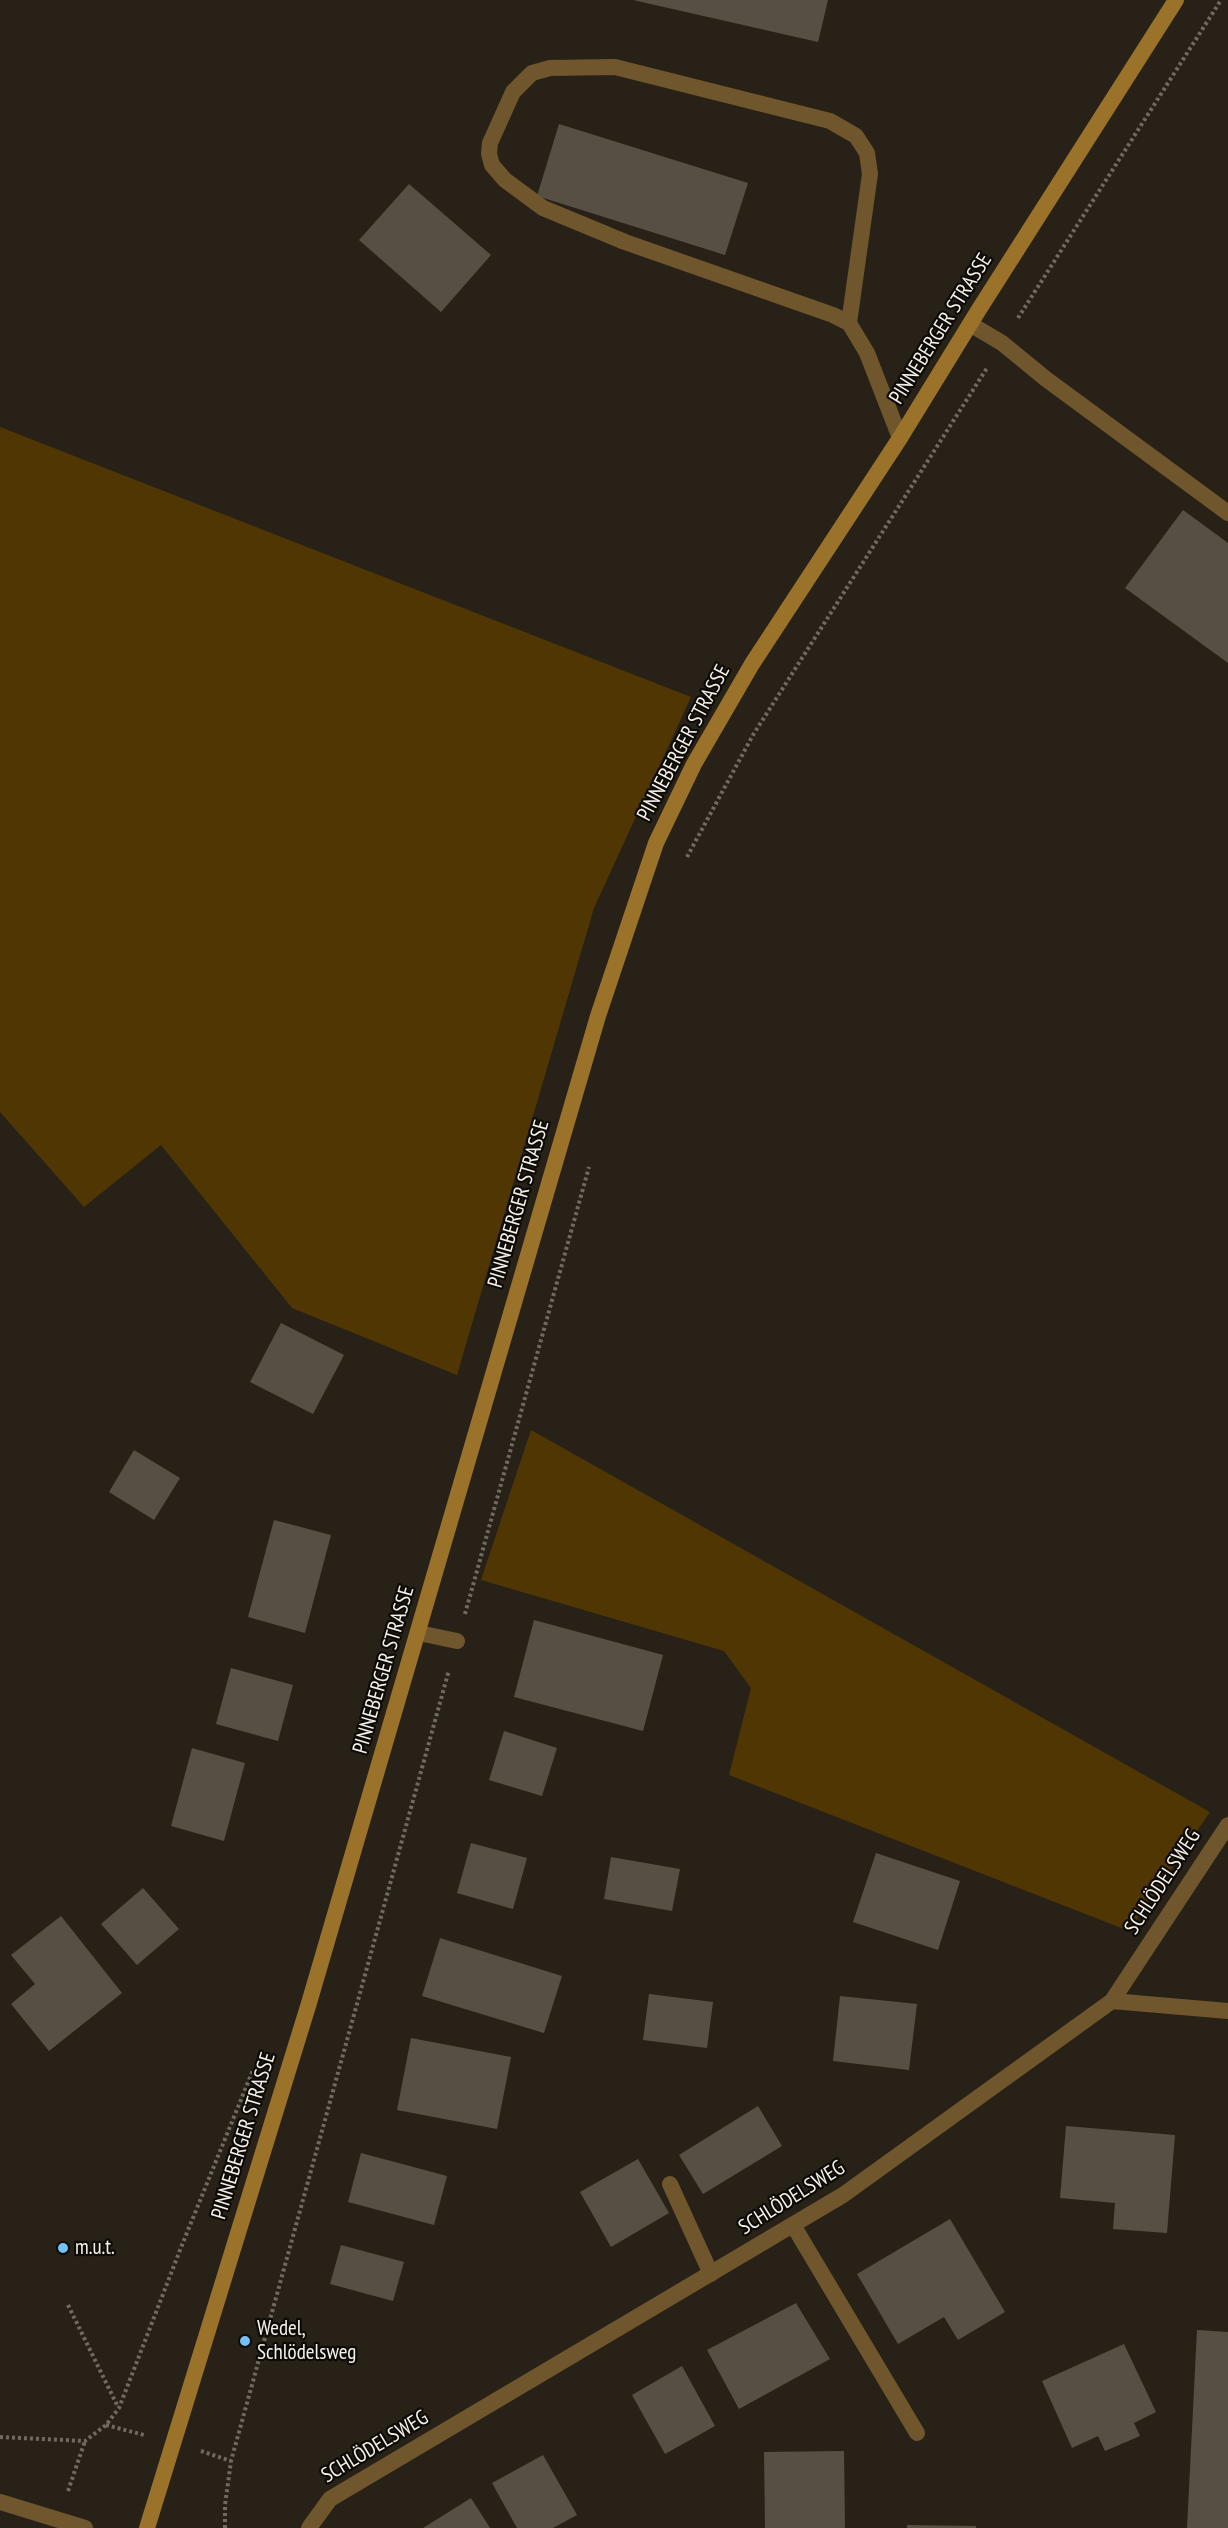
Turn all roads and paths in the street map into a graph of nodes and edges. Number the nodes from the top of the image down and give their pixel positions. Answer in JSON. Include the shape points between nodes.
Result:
{"nodes":[{"id":1,"x":1176,"y":0,"type":"edge"},
{"id":2,"x":1221,"y":0,"type":"edge"},
{"id":3,"x":849,"y":323,"type":"junction"},
{"id":4,"x":970,"y":324,"type":"junction"},
{"id":5,"x":1002,"y":343,"type":"junction"},
{"id":6,"x":900,"y":438,"type":"junction"},
{"id":7,"x":1228,"y":513,"type":"edge"},
{"id":8,"x":686,"y":859,"type":"dead end"},
{"id":9,"x":589,"y":1166,"type":"dead end"},
{"id":10,"x":419,"y":1633,"type":"junction"},
{"id":11,"x":457,"y":1641,"type":"junction"},
{"id":12,"x":1228,"y":1825,"type":"edge"},
{"id":13,"x":1112,"y":2001,"type":"junction"},
{"id":14,"x":1228,"y":2011,"type":"edge"},
{"id":15,"x":285,"y":2079,"type":"junction"},
{"id":16,"x":670,"y":2184,"type":"dead end"},
{"id":17,"x":793,"y":2225,"type":"junction"},
{"id":18,"x":711,"y":2274,"type":"junction"},
{"id":19,"x":68,"y":2306,"type":"dead end"},
{"id":20,"x":119,"y":2408,"type":"junction"},
{"id":21,"x":917,"y":2433,"type":"dead end"},
{"id":22,"x":0,"y":2437,"type":"edge"},
{"id":23,"x":85,"y":2441,"type":"junction"},
{"id":24,"x":0,"y":2502,"type":"edge"},
{"id":25,"x":58,"y":2519,"type":"junction"},
{"id":26,"x":85,"y":2528,"type":"edge"},
{"id":27,"x":147,"y":2528,"type":"edge"},
{"id":28,"x":225,"y":2528,"type":"edge"},
{"id":29,"x":309,"y":2528,"type":"edge"}],
"edges":[{"from":1,"to":4,"type":"main road","name":"PINNEBERGER STRASSE"},
{"from":2,"to":5,"type":"path"},
{"from":3,"to":3,"type":"street","via":[[543,208],[505,180],[492,165],[489,154],[513,92],[532,73],[550,68],[615,67],[830,121],[856,136],[867,153],[870,174]]},
{"from":3,"to":6,"type":"street","via":[[867,353]]},
{"from":4,"to":5,"type":"street"},
{"from":4,"to":6,"type":"main road","name":"PINNEBERGER STRASSE"},
{"from":5,"to":7,"type":"street"},
{"from":5,"to":8,"type":"path","via":[[753,735]]},
{"from":6,"to":10,"type":"main road","name":"PINNEBERGER STRASSE","via":[[752,664],[693,764],[656,843],[598,1017]]},
{"from":9,"to":11,"type":"path"},
{"from":10,"to":11,"type":"street"},
{"from":10,"to":15,"type":"main road","name":"PINNEBERGER STRASSE"},
{"from":11,"to":28,"type":"path","via":[[231,2461]]},
{"from":12,"to":13,"type":"street","name":"SCHLÖDELSWEG"},
{"from":13,"to":14,"type":"street"},
{"from":13,"to":17,"type":"street","name":"SCHLÖDELSWEG","via":[[843,2195]]},
{"from":15,"to":20,"type":"path","via":[[253,2070]]},
{"from":15,"to":27,"type":"main road","name":"PINNEBERGER STRASSE"},
{"from":16,"to":18,"type":"street"},
{"from":17,"to":18,"type":"street","name":"SCHLÖDELSWEG"},
{"from":17,"to":21,"type":"street"},
{"from":18,"to":29,"type":"street","name":"SCHLÖDELSWEG","via":[[330,2499]]},
{"from":19,"to":20,"type":"path"},
{"from":20,"to":23,"type":"path"},
{"from":22,"to":23,"type":"path"},
{"from":23,"to":25,"type":"path"},
{"from":24,"to":25,"type":"street"},
{"from":25,"to":26,"type":"street"}]}
